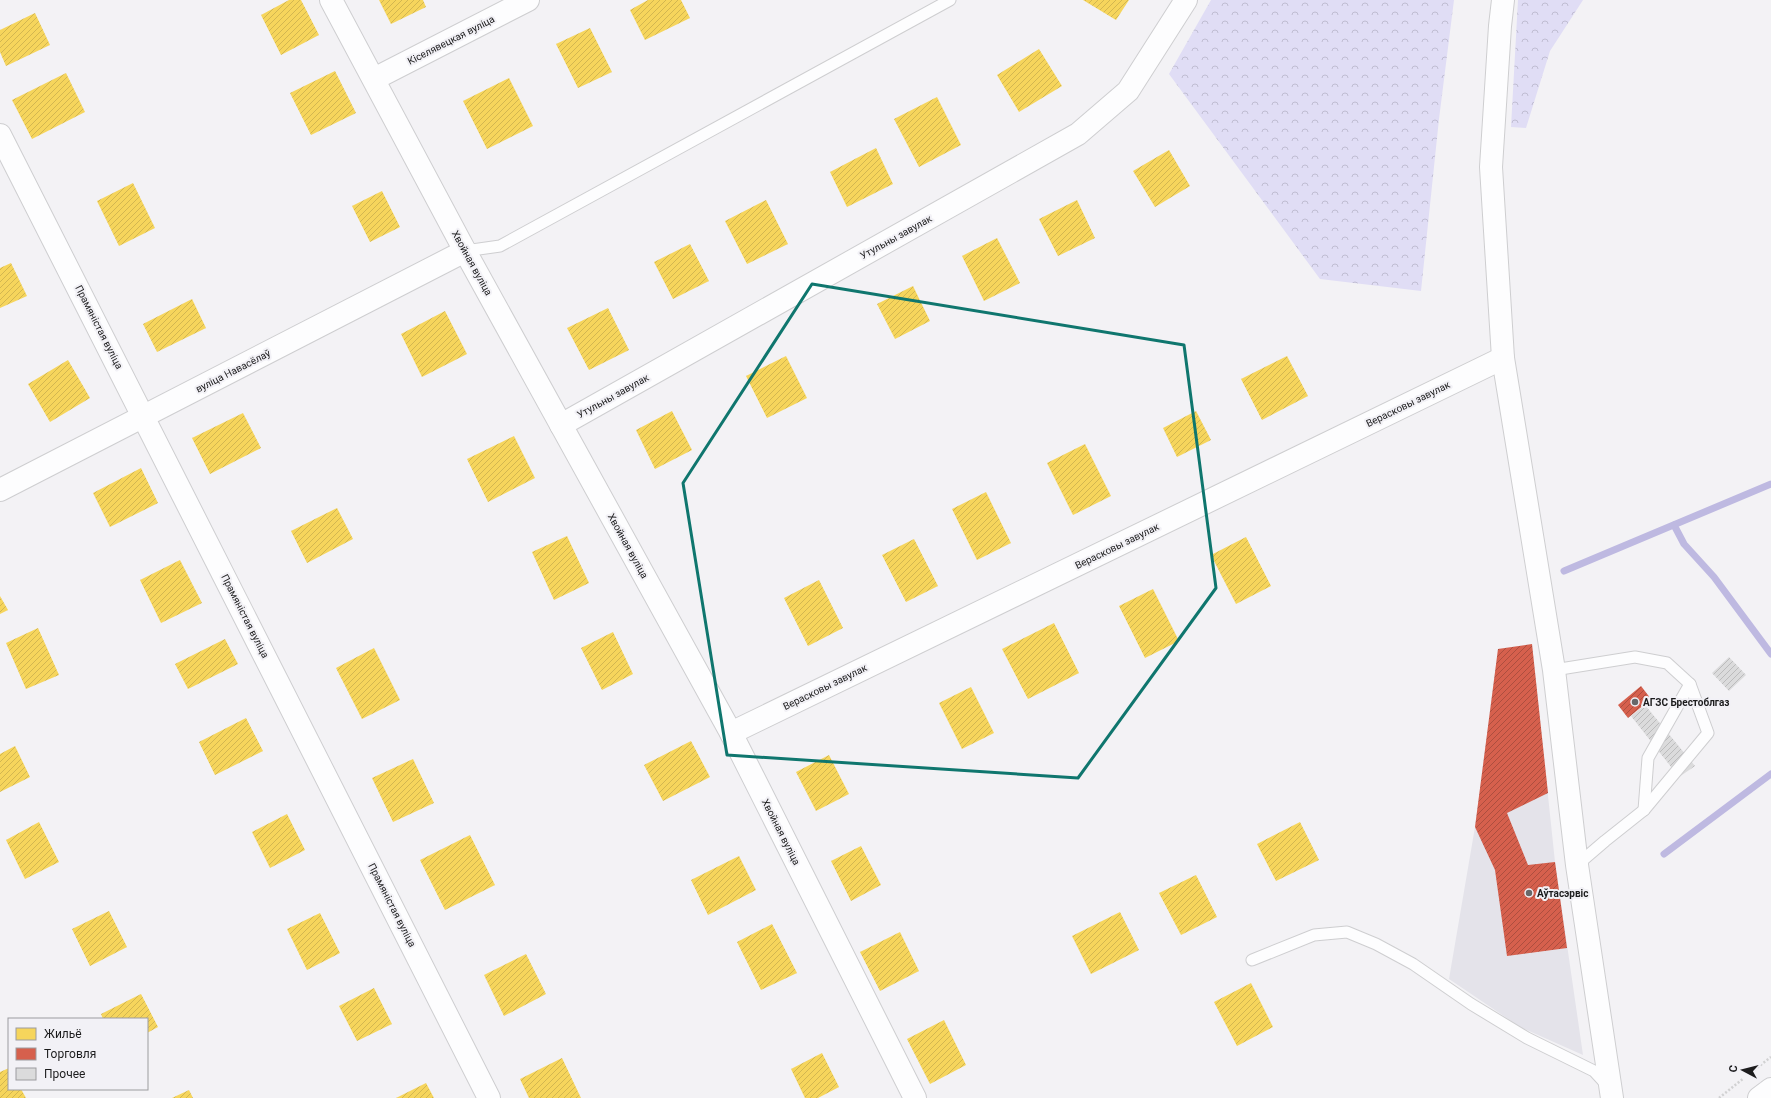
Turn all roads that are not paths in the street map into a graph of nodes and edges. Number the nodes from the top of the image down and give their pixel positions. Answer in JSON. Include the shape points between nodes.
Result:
{"nodes":[{"id":1,"x":332,"y":0,"type":"edge"},
{"id":2,"x":528,"y":0,"type":"edge"},
{"id":3,"x":950,"y":0,"type":"edge"},
{"id":4,"x":1186,"y":0,"type":"edge"},
{"id":5,"x":1503,"y":0,"type":"edge"},
{"id":6,"x":374,"y":79,"type":"junction"},
{"id":7,"x":0,"y":135,"type":"edge"},
{"id":8,"x":465,"y":251,"type":"junction"},
{"id":9,"x":1503,"y":358,"type":"junction"},
{"id":10,"x":144,"y":416,"type":"junction"},
{"id":11,"x":561,"y":425,"type":"junction"},
{"id":12,"x":0,"y":490,"type":"edge"},
{"id":13,"x":1554,"y":670,"type":"junction"},
{"id":14,"x":1690,"y":684,"type":"junction"},
{"id":15,"x":731,"y":733,"type":"junction"},
{"id":16,"x":1644,"y":810,"type":"junction"},
{"id":17,"x":1577,"y":865,"type":"junction"},
{"id":18,"x":1252,"y":960,"type":"dead end"},
{"id":19,"x":1771,"y":1089,"type":"edge"},
{"id":20,"x":1611,"y":1093,"type":"edge"},
{"id":21,"x":489,"y":1098,"type":"edge"},
{"id":22,"x":915,"y":1098,"type":"edge"},
{"id":23,"x":1759,"y":1098,"type":"edge"}],
"edges":[{"from":1,"to":6,"type":"street","name":"Хвойная вуліца"},
{"from":2,"to":6,"type":"street","name":"Кіселявецкая вуліца"},
{"from":3,"to":8,"type":"lane","via":[[500,246]]},
{"from":4,"to":11,"type":"street","name":"Утульны завулак","via":[[1128,91],[1078,134]]},
{"from":5,"to":9,"type":"street","via":[[1491,167]]},
{"from":6,"to":8,"type":"street","name":"Хвойная вуліца"},
{"from":7,"to":10,"type":"street","name":"Прамяністая вуліца"},
{"from":8,"to":10,"type":"street","name":"вуліца Навасёлаў"},
{"from":8,"to":11,"type":"street","name":"Хвойная вуліца"},
{"from":9,"to":13,"type":"street"},
{"from":9,"to":15,"type":"street","name":"Верасковы завулак"},
{"from":10,"to":12,"type":"street","name":"вуліца Навасёлаў"},
{"from":10,"to":21,"type":"street","name":"Прамяністая вуліца"},
{"from":11,"to":15,"type":"street","name":"Хвойная вуліца"},
{"from":13,"to":14,"type":"lane","via":[[1635,657],[1667,663]]},
{"from":13,"to":17,"type":"street"},
{"from":14,"to":16,"type":"lane","via":[[1648,758]]},
{"from":14,"to":16,"type":"lane","via":[[1708,733]]},
{"from":15,"to":22,"type":"street","name":"Хвойная вуліца"},
{"from":16,"to":17,"type":"lane"},
{"from":17,"to":20,"type":"street"},
{"from":18,"to":20,"type":"lane","via":[[1314,935],[1347,932],[1413,964],[1471,1004],[1528,1038],[1594,1071]]},
{"from":19,"to":23,"type":"street"}]}
